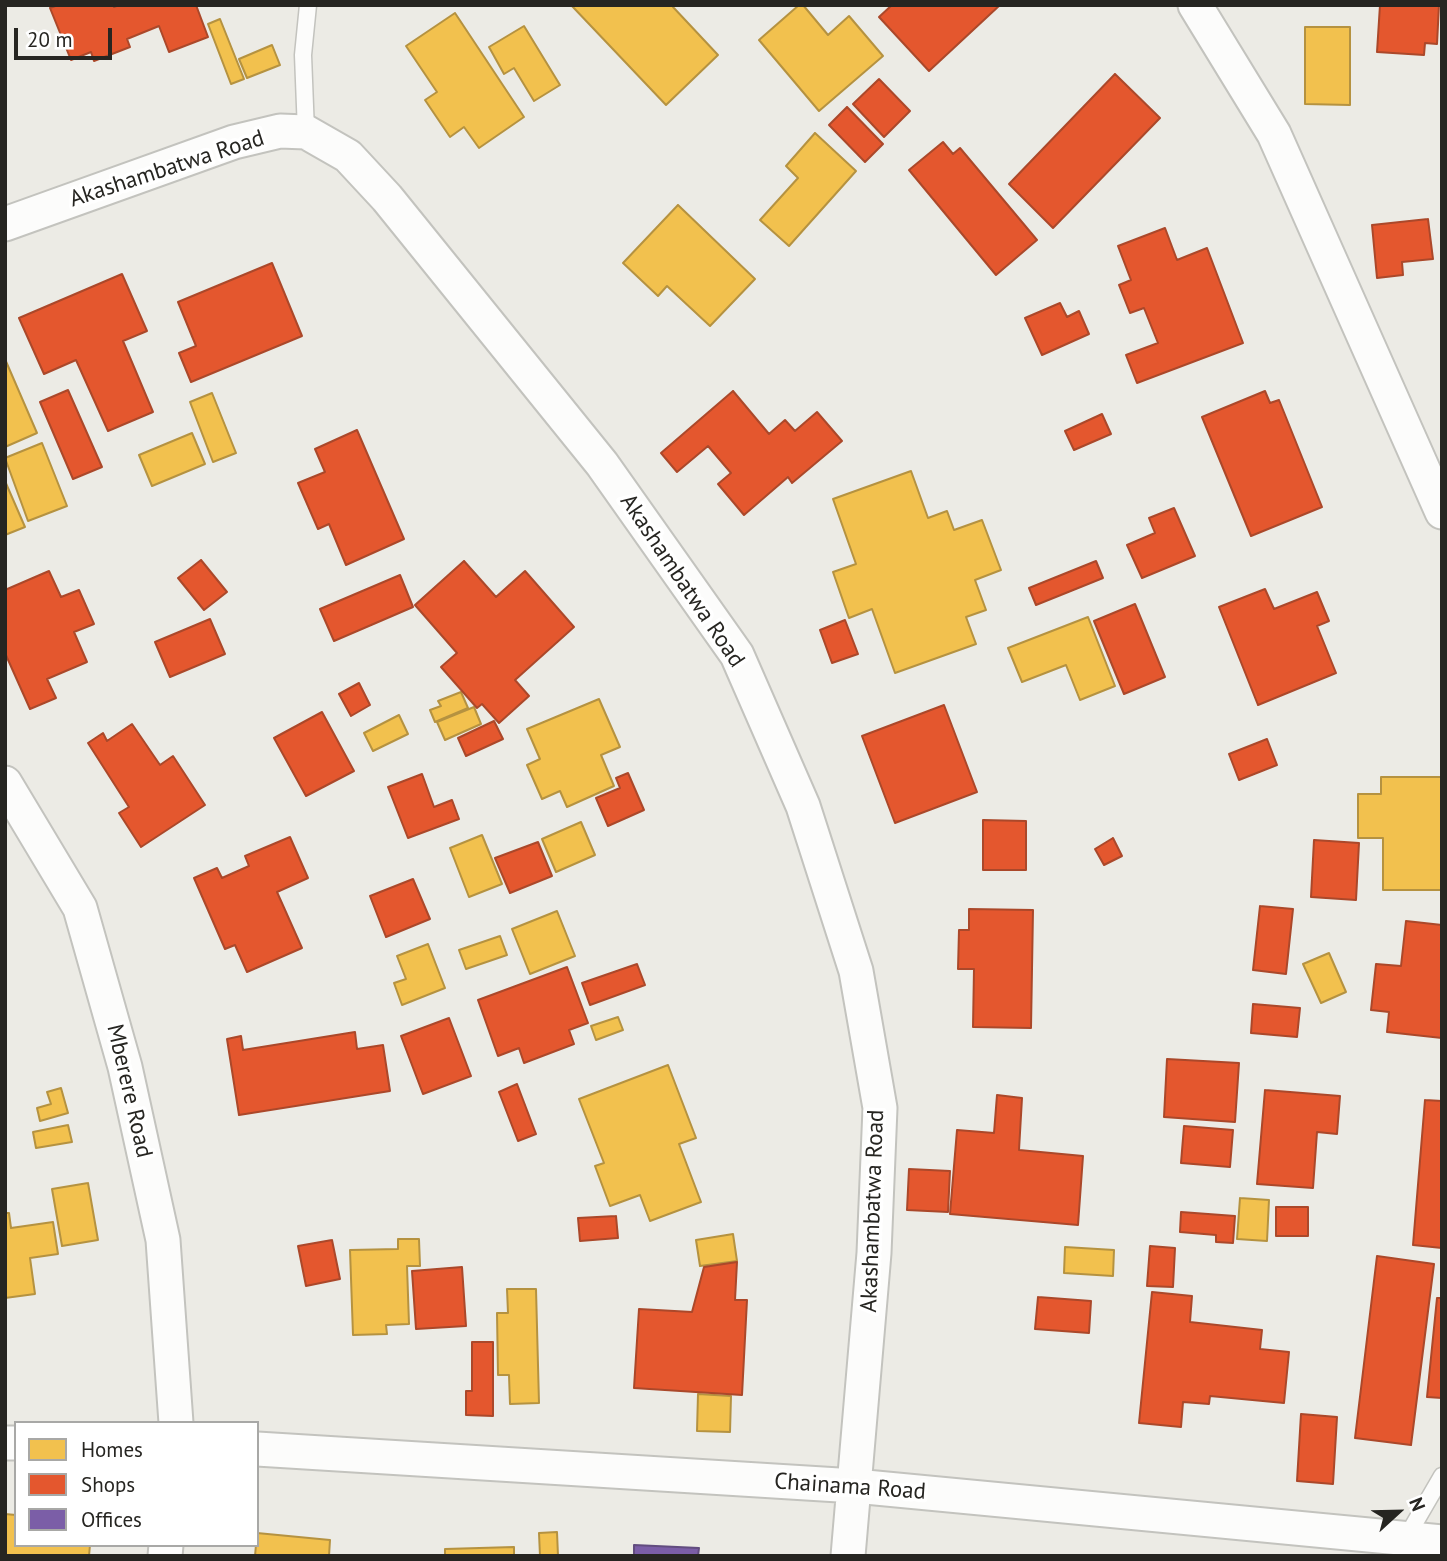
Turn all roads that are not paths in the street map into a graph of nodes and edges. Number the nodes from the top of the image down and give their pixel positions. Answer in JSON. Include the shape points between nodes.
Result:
{"nodes":[{"id":1,"x":309,"y":5,"type":"edge"},
{"id":2,"x":1195,"y":5,"type":"edge"},
{"id":3,"x":306,"y":132,"type":"junction"},
{"id":4,"x":5,"y":224,"type":"edge"},
{"id":5,"x":1442,"y":512,"type":"edge"},
{"id":6,"x":5,"y":783,"type":"edge"},
{"id":7,"x":176,"y":1421,"type":"edge"},
{"id":8,"x":259,"y":1449,"type":"edge"},
{"id":9,"x":1442,"y":1476,"type":"edge"},
{"id":10,"x":855,"y":1486,"type":"junction"},
{"id":11,"x":1406,"y":1538,"type":"junction"},
{"id":12,"x":1442,"y":1542,"type":"edge"},
{"id":13,"x":848,"y":1556,"type":"edge"}],
"edges":[{"from":1,"to":3,"type":"lane","via":[[303,55]]},
{"from":2,"to":5,"type":"street","via":[[1274,134]]},
{"from":3,"to":4,"type":"street","name":"Akashambatwa Road","via":[[280,131],[234,142]]},
{"from":3,"to":10,"type":"street","name":"Akashambatwa Road","via":[[348,156],[387,198],[602,464],[737,655],[803,806],[856,971],[880,1108],[874,1253]]},
{"from":6,"to":7,"type":"street","name":"Mberere Road","via":[[80,908],[125,1067],[163,1240]]},
{"from":8,"to":10,"type":"street","name":"Chainama Road"},
{"from":9,"to":11,"type":"lane"},
{"from":10,"to":11,"type":"street","name":"Chainama Road"},
{"from":10,"to":13,"type":"street","name":"Akashambatwa Road"},
{"from":11,"to":12,"type":"street","name":"Chainama Road"}]}
